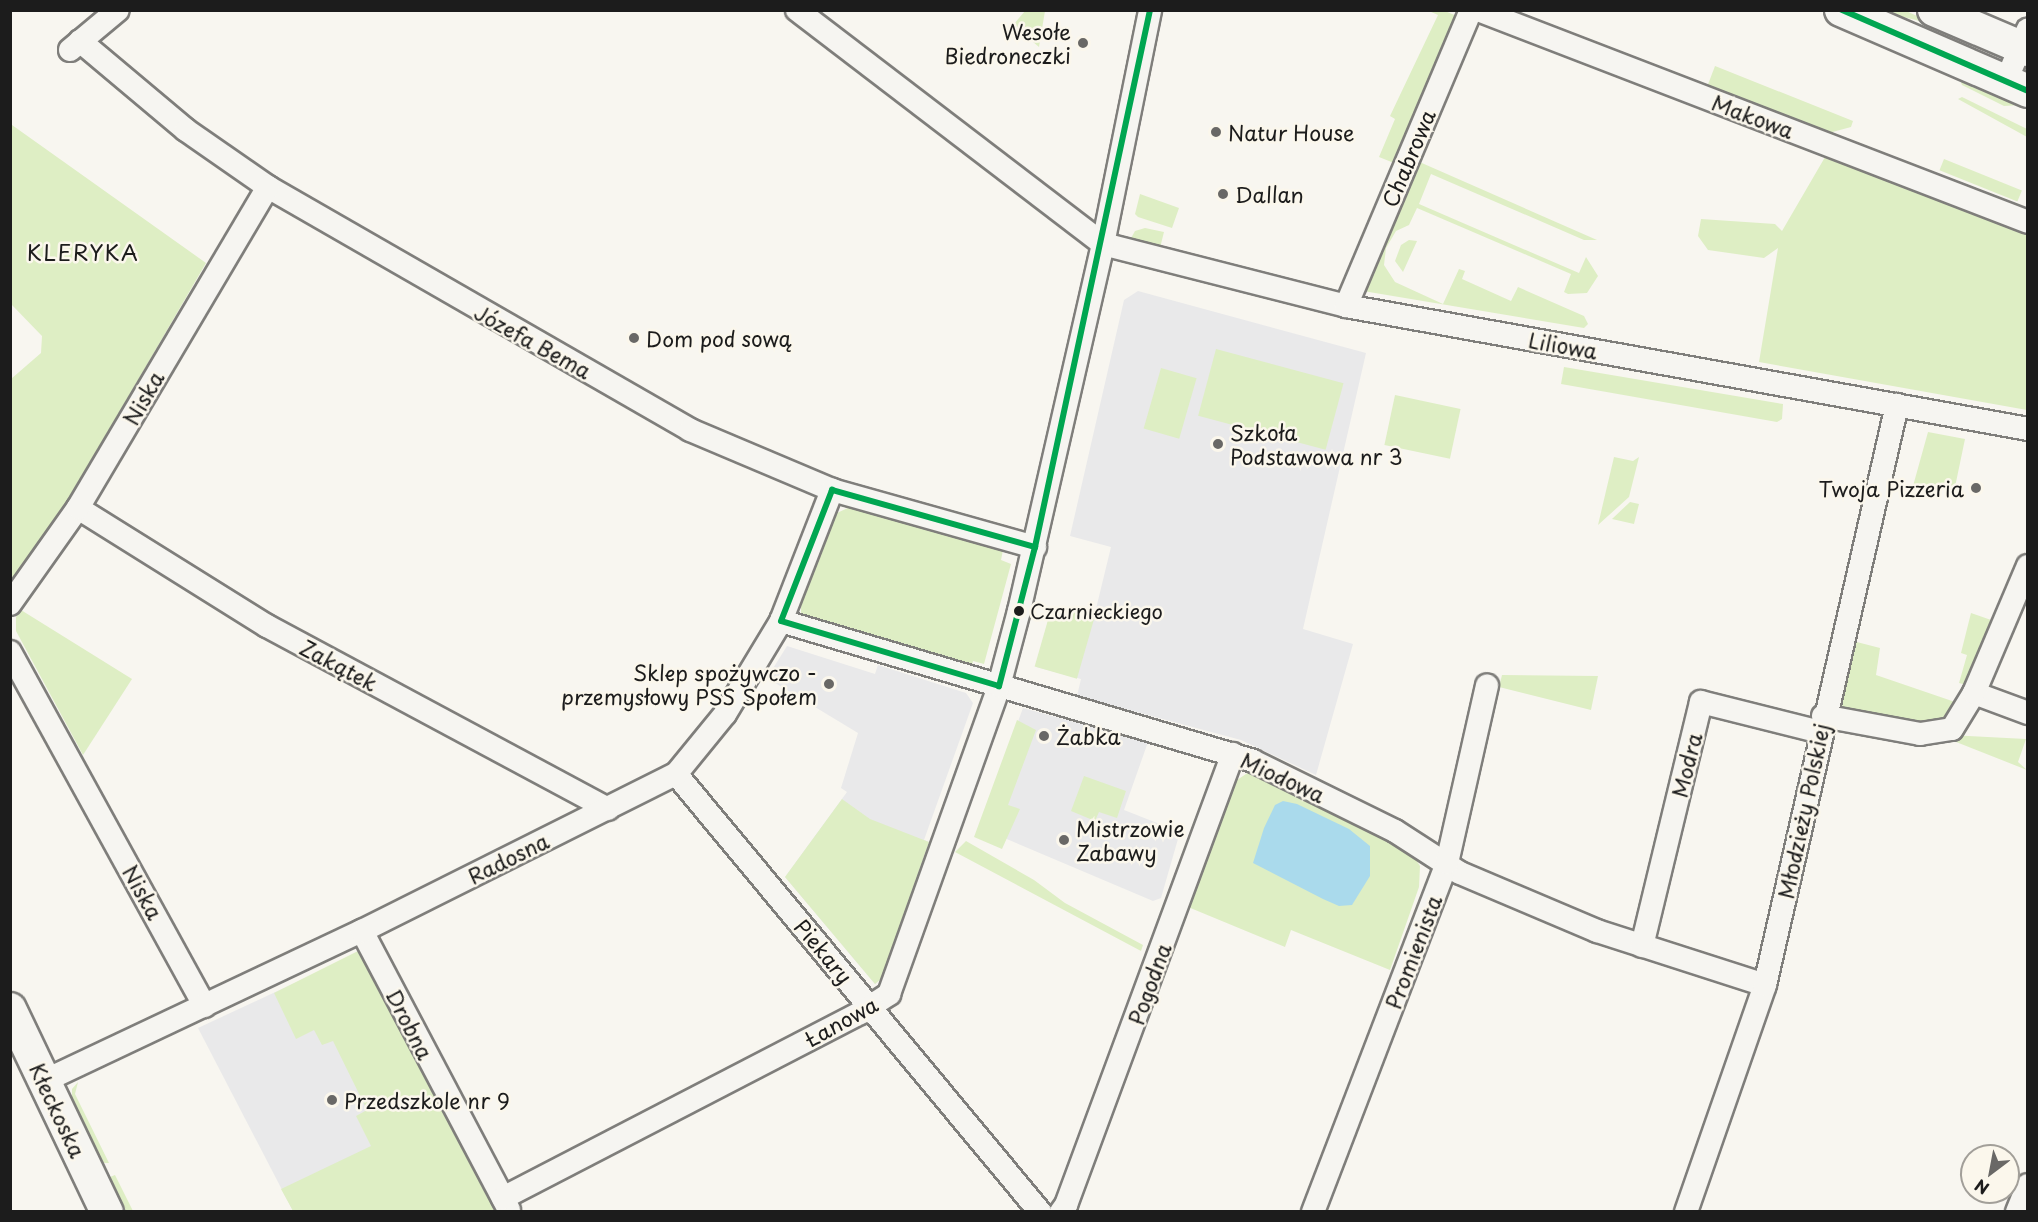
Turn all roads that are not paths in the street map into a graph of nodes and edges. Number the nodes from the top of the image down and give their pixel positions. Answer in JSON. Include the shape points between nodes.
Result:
{"nodes":[{"id":1,"x":118,"y":10,"type":"edge"},
{"id":2,"x":797,"y":10,"type":"edge"},
{"id":3,"x":1150,"y":10,"type":"edge"},
{"id":4,"x":1471,"y":10,"type":"edge"},
{"id":5,"x":1478,"y":10,"type":"edge"},
{"id":6,"x":1841,"y":10,"type":"edge"},
{"id":7,"x":1934,"y":10,"type":"edge"},
{"id":8,"x":2025,"y":42,"type":"edge"},
{"id":9,"x":2017,"y":86,"type":"edge"},
{"id":10,"x":268,"y":188,"type":"junction"},
{"id":11,"x":2028,"y":222,"type":"edge"},
{"id":12,"x":1103,"y":244,"type":"junction"},
{"id":13,"x":1346,"y":306,"type":"junction"},
{"id":14,"x":1897,"y":405,"type":"junction"},
{"id":15,"x":2028,"y":429,"type":"edge"},
{"id":16,"x":832,"y":490,"type":"junction"},
{"id":17,"x":78,"y":508,"type":"junction"},
{"id":18,"x":1035,"y":547,"type":"junction"},
{"id":19,"x":2028,"y":566,"type":"edge"},
{"id":20,"x":10,"y":604,"type":"edge"},
{"id":21,"x":781,"y":621,"type":"junction"},
{"id":22,"x":10,"y":652,"type":"edge"},
{"id":23,"x":1487,"y":685,"type":"dead end"},
{"id":24,"x":999,"y":686,"type":"junction"},
{"id":25,"x":1974,"y":693,"type":"junction"},
{"id":26,"x":2028,"y":713,"type":"edge"},
{"id":27,"x":1822,"y":724,"type":"junction"},
{"id":28,"x":1233,"y":754,"type":"junction"},
{"id":29,"x":676,"y":774,"type":"junction"},
{"id":30,"x":608,"y":809,"type":"junction"},
{"id":31,"x":1447,"y":863,"type":"junction"},
{"id":32,"x":362,"y":931,"type":"junction"},
{"id":33,"x":1642,"y":946,"type":"junction"},
{"id":34,"x":1765,"y":985,"type":"junction"},
{"id":35,"x":206,"y":1005,"type":"junction"},
{"id":36,"x":870,"y":1006,"type":"junction"},
{"id":37,"x":10,"y":1009,"type":"edge"},
{"id":38,"x":44,"y":1081,"type":"junction"},
{"id":39,"x":2028,"y":1185,"type":"edge"},
{"id":40,"x":507,"y":1205,"type":"edge"},
{"id":41,"x":106,"y":1212,"type":"edge"},
{"id":42,"x":1040,"y":1212,"type":"edge"},
{"id":43,"x":1061,"y":1212,"type":"edge"},
{"id":44,"x":1313,"y":1212,"type":"edge"},
{"id":45,"x":1686,"y":1212,"type":"edge"},
{"id":46,"x":2017,"y":1212,"type":"edge"}],
"edges":[{"from":1,"to":10,"type":"street","name":"Józefa Bema","via":[[75,46]]},
{"from":2,"to":12,"type":"street"},
{"from":3,"to":12,"type":"street","name":"Łanowa"},
{"from":4,"to":13,"type":"street","name":"Chabrowa"},
{"from":5,"to":11,"type":"street","name":"Makowa"},
{"from":6,"to":9,"type":"main road"},
{"from":7,"to":8,"type":"main road"},
{"from":8,"to":9,"type":"street"},
{"from":10,"to":16,"type":"street","name":"Józefa Bema","via":[[690,430]]},
{"from":10,"to":17,"type":"street","name":"Niska"},
{"from":12,"to":13,"type":"street","name":"Liliowa"},
{"from":12,"to":18,"type":"street","name":"Łanowa"},
{"from":13,"to":14,"type":"street","name":"Liliowa"},
{"from":14,"to":15,"type":"street","name":"Liliowa"},
{"from":14,"to":27,"type":"street","name":"Młodzieży Polskiej"},
{"from":16,"to":18,"type":"street","name":"Józefa Bema"},
{"from":16,"to":21,"type":"street","name":"Radosna"},
{"from":17,"to":20,"type":"street","name":"Niska"},
{"from":17,"to":30,"type":"street","name":"Zakątek","via":[[267,626]]},
{"from":18,"to":24,"type":"street","name":"Łanowa"},
{"from":19,"to":25,"type":"street"},
{"from":21,"to":24,"type":"street","name":"Miodowa"},
{"from":21,"to":29,"type":"street","name":"Radosna","via":[[725,714]]},
{"from":22,"to":35,"type":"street","name":"Niska"},
{"from":23,"to":31,"type":"street","name":"Promienista"},
{"from":24,"to":28,"type":"street","name":"Miodowa"},
{"from":24,"to":36,"type":"street","name":"Łanowa","via":[[889,994]]},
{"from":25,"to":26,"type":"street"},
{"from":25,"to":27,"type":"street","via":[[1960,720],[1941,733]]},
{"from":27,"to":33,"type":"street","name":"Modra","via":[[1701,702]]},
{"from":27,"to":34,"type":"street","name":"Młodzieży Polskiej"},
{"from":28,"to":31,"type":"street","name":"Miodowa","via":[[1395,831]]},
{"from":28,"to":43,"type":"street","name":"Pogodna"},
{"from":29,"to":30,"type":"street","name":"Radosna"},
{"from":29,"to":36,"type":"street","name":"Piekary"},
{"from":30,"to":32,"type":"street","name":"Radosna"},
{"from":31,"to":33,"type":"street","name":"Miodowa","via":[[1460,873]]},
{"from":31,"to":44,"type":"street","name":"Promienista"},
{"from":32,"to":35,"type":"street","name":"Radosna"},
{"from":32,"to":40,"type":"street","name":"Drobna"},
{"from":33,"to":34,"type":"street","name":"Miodowa"},
{"from":34,"to":45,"type":"street","name":"Młodzieży Polskiej"},
{"from":35,"to":38,"type":"street","name":"Radosna"},
{"from":36,"to":40,"type":"street","name":"Łanowa"},
{"from":36,"to":42,"type":"street","name":"Piekary"},
{"from":37,"to":38,"type":"main road","name":"Kłeckoska"},
{"from":38,"to":41,"type":"main road","name":"Kłeckoska"},
{"from":39,"to":46,"type":"street"}]}
